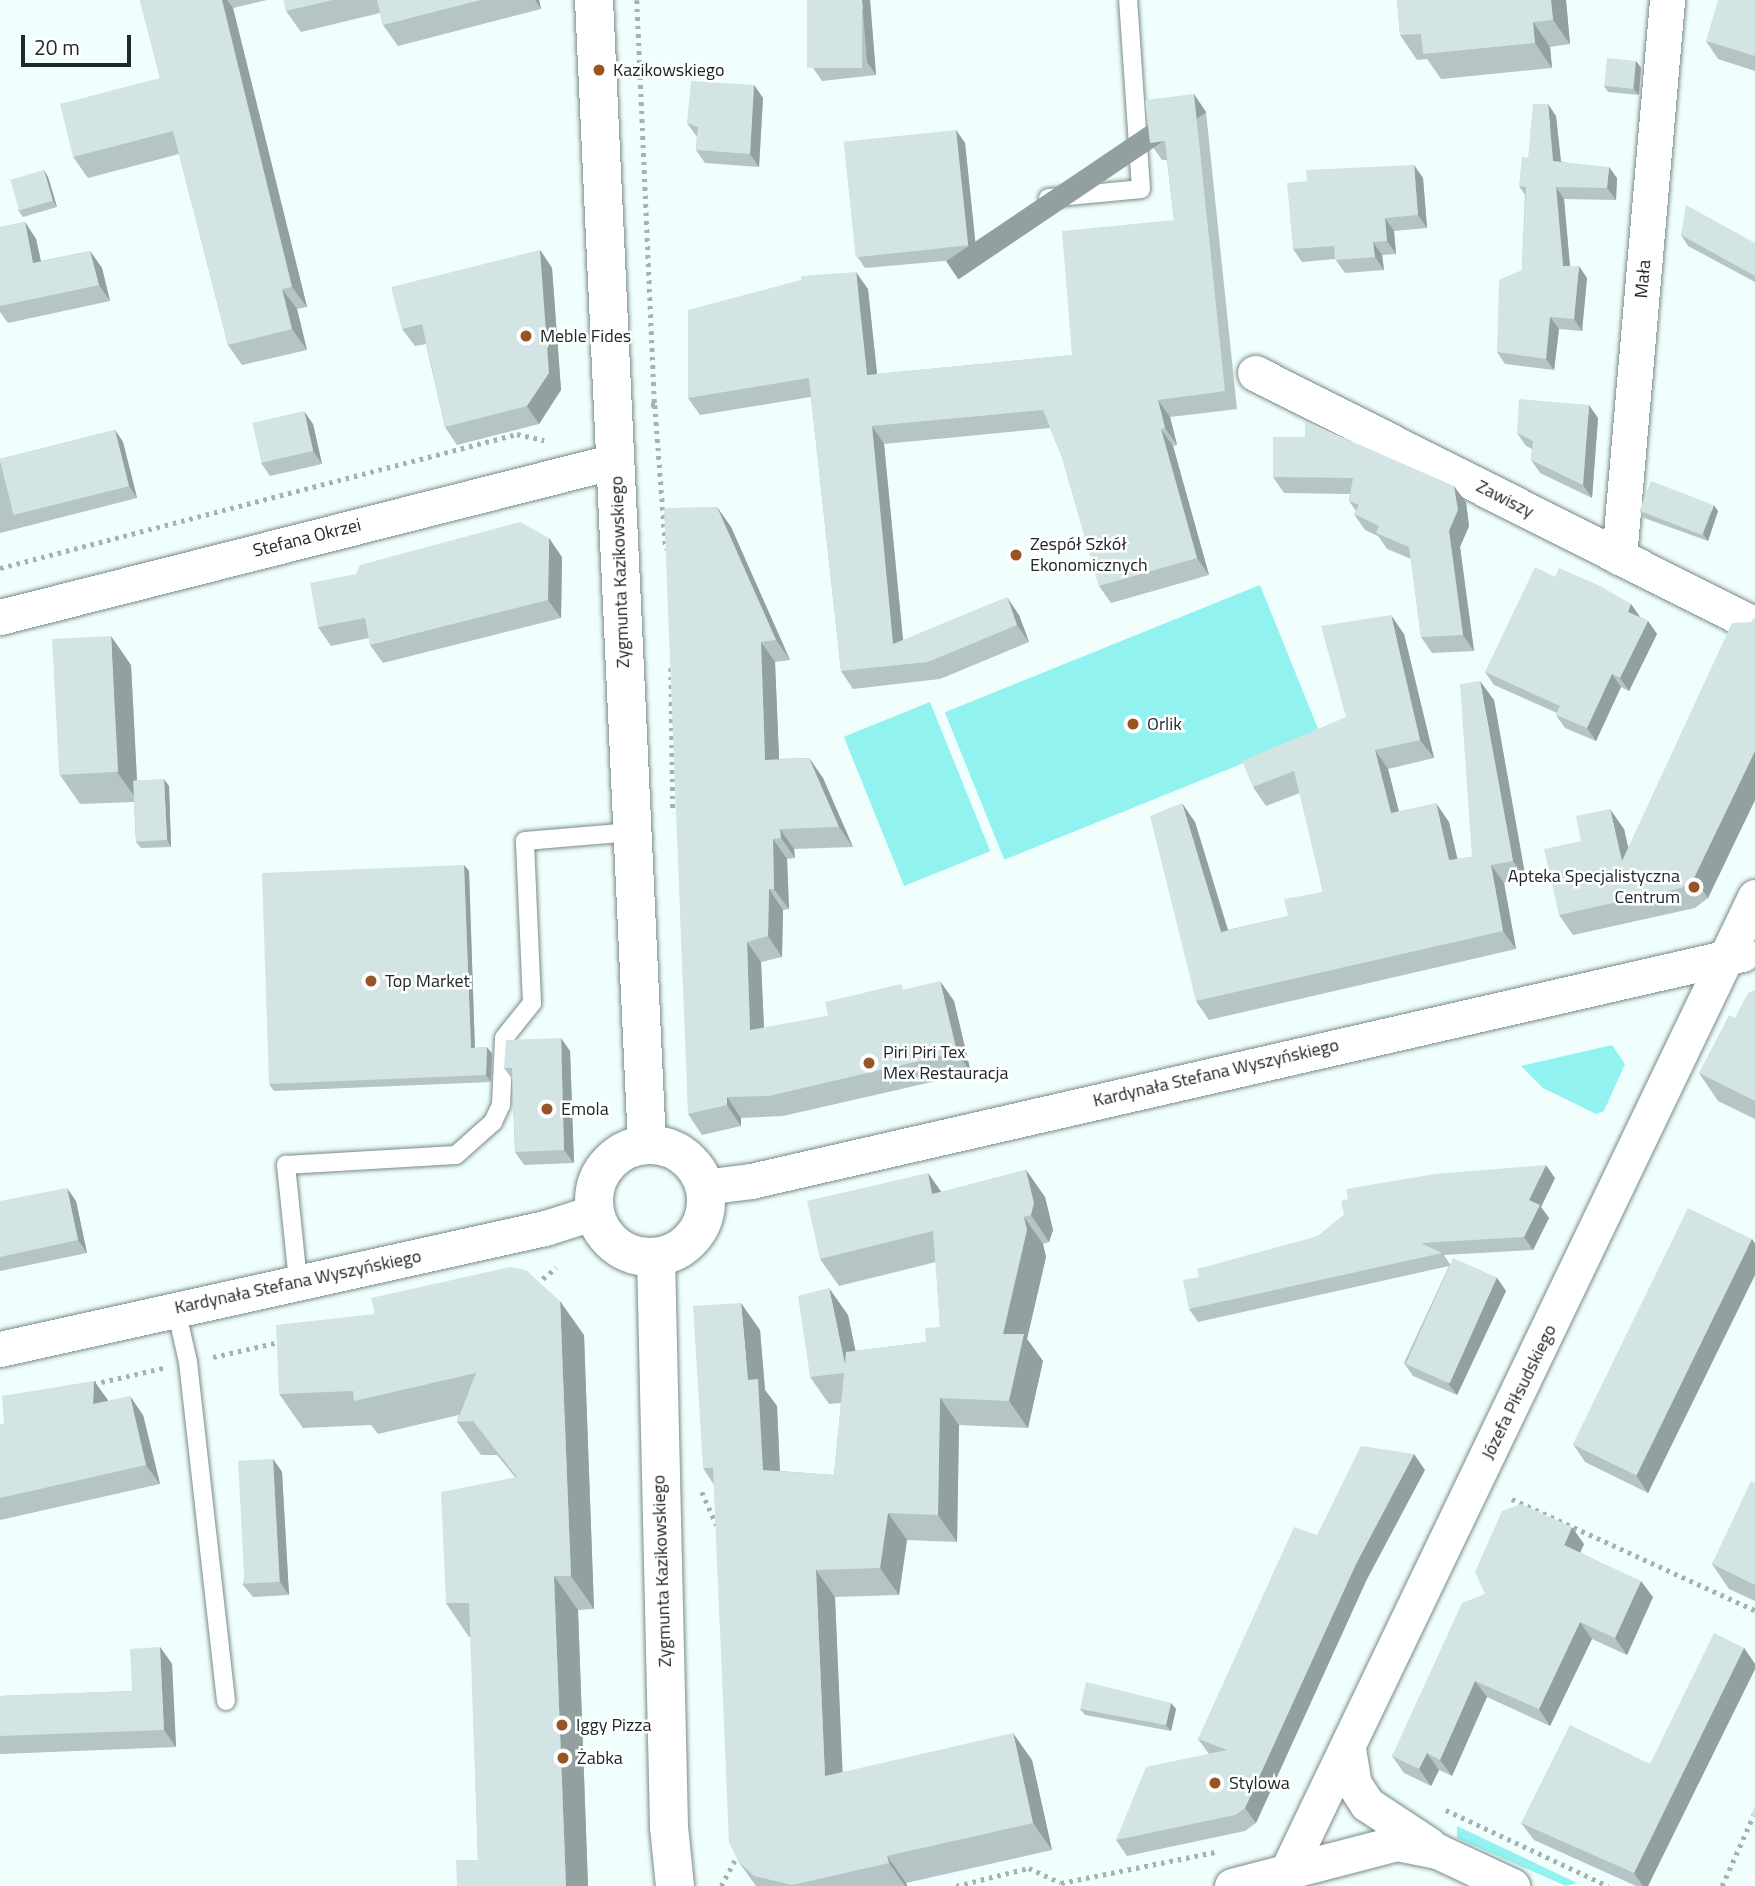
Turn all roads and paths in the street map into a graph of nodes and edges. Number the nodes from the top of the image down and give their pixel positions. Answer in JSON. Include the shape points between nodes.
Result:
{"nodes":[{"id":1,"x":594,"y":0,"type":"edge"},
{"id":2,"x":1128,"y":0,"type":"edge"},
{"id":3,"x":1667,"y":0,"type":"edge"},
{"id":4,"x":1048,"y":198,"type":"dead end"},
{"id":5,"x":1255,"y":373,"type":"dead end"},
{"id":6,"x":655,"y":405,"type":"dead end"},
{"id":7,"x":551,"y":442,"type":"dead end"},
{"id":8,"x":615,"y":461,"type":"junction"},
{"id":9,"x":1619,"y":557,"type":"junction"},
{"id":10,"x":667,"y":564,"type":"edge"},
{"id":11,"x":0,"y":568,"type":"edge"},
{"id":12,"x":0,"y":617,"type":"edge"},
{"id":13,"x":1755,"y":625,"type":"edge"},
{"id":14,"x":670,"y":659,"type":"edge"},
{"id":15,"x":673,"y":823,"type":"edge"},
{"id":16,"x":632,"y":832,"type":"junction"},
{"id":17,"x":1755,"y":897,"type":"edge"},
{"id":18,"x":1742,"y":955,"type":"edge"},
{"id":19,"x":647,"y":1144,"type":"junction"},
{"id":20,"x":704,"y":1187,"type":"junction"},
{"id":21,"x":595,"y":1212,"type":"junction"},
{"id":22,"x":656,"y":1256,"type":"junction"},
{"id":23,"x":556,"y":1268,"type":"dead end"},
{"id":24,"x":298,"y":1281,"type":"junction"},
{"id":25,"x":528,"y":1291,"type":"edge"},
{"id":26,"x":176,"y":1309,"type":"junction"},
{"id":27,"x":290,"y":1340,"type":"edge"},
{"id":28,"x":0,"y":1349,"type":"edge"},
{"id":29,"x":188,"y":1362,"type":"junction"},
{"id":30,"x":80,"y":1387,"type":"edge"},
{"id":31,"x":702,"y":1481,"type":"edge"},
{"id":32,"x":1512,"y":1499,"type":"dead end"},
{"id":33,"x":720,"y":1529,"type":"edge"},
{"id":34,"x":1755,"y":1610,"type":"edge"},
{"id":35,"x":226,"y":1700,"type":"dead end"},
{"id":36,"x":1348,"y":1748,"type":"junction"},
{"id":37,"x":1438,"y":1807,"type":"dead end"},
{"id":38,"x":1755,"y":1812,"type":"edge"},
{"id":39,"x":738,"y":1843,"type":"edge"},
{"id":40,"x":1223,"y":1850,"type":"dead end"},
{"id":41,"x":1437,"y":1851,"type":"junction"},
{"id":42,"x":1283,"y":1879,"type":"edge"},
{"id":43,"x":675,"y":1886,"type":"edge"},
{"id":44,"x":721,"y":1886,"type":"edge"},
{"id":45,"x":956,"y":1886,"type":"edge"},
{"id":46,"x":1232,"y":1886,"type":"edge"},
{"id":47,"x":1512,"y":1886,"type":"edge"},
{"id":48,"x":1608,"y":1886,"type":"edge"},
{"id":49,"x":1722,"y":1886,"type":"edge"}],
"edges":[{"from":1,"to":8,"type":"street","name":"Zygmunta Kazikowskiego"},
{"from":2,"to":4,"type":"lane","via":[[1141,189]]},
{"from":3,"to":9,"type":"street","name":"Mała"},
{"from":5,"to":9,"type":"street","name":"Zawiszy"},
{"from":6,"to":10,"type":"path"},
{"from":7,"to":11,"type":"path","via":[[517,433]]},
{"from":8,"to":12,"type":"street","name":"Stefana Okrzei"},
{"from":8,"to":16,"type":"street","name":"Zygmunta Kazikowskiego"},
{"from":9,"to":13,"type":"street","name":"Zawiszy"},
{"from":14,"to":15,"type":"path"},
{"from":16,"to":19,"type":"street","name":"Zygmunta Kazikowskiego"},
{"from":16,"to":24,"type":"lane","via":[[525,841],[532,1003],[504,1038],[501,1105],[493,1122],[456,1155],[286,1165]]},
{"from":17,"to":18,"type":"street","name":"Józefa Piłsudskiego"},
{"from":18,"to":20,"type":"street","name":"Kardynała Stefana Wyszyńskiego","via":[[751,1181]]},
{"from":18,"to":36,"type":"street","name":"Józefa Piłsudskiego"},
{"from":19,"to":20,"type":"street","via":[[672,1149],[687,1158]]},
{"from":19,"to":21,"type":"street","via":[[609,1162],[594,1191]]},
{"from":20,"to":22,"type":"street","via":[[706,1206],[701,1224],[682,1246]]},
{"from":21,"to":22,"type":"street","via":[[604,1232],[622,1250]]},
{"from":21,"to":24,"type":"street","name":"Kardynała Stefana Wyszyńskiego","via":[[545,1228]]},
{"from":22,"to":43,"type":"street","name":"Zygmunta Kazikowskiego","via":[[668,1813]]},
{"from":23,"to":25,"type":"path"},
{"from":24,"to":26,"type":"street","name":"Kardynała Stefana Wyszyńskiego"},
{"from":26,"to":28,"type":"street","name":"Kardynała Stefana Wyszyńskiego"},
{"from":26,"to":29,"type":"lane"},
{"from":27,"to":29,"type":"path"},
{"from":29,"to":30,"type":"path"},
{"from":29,"to":35,"type":"lane"},
{"from":31,"to":33,"type":"path","via":[[703,1495]]},
{"from":32,"to":34,"type":"path"},
{"from":36,"to":41,"type":"street","via":[[1354,1784],[1367,1804]]},
{"from":36,"to":42,"type":"street","name":"Józefa Piłsudskiego"},
{"from":37,"to":48,"type":"path"},
{"from":38,"to":49,"type":"path"},
{"from":39,"to":44,"type":"path","via":[[738,1856]]},
{"from":40,"to":45,"type":"path","via":[[1060,1883],[1029,1868]]},
{"from":41,"to":42,"type":"street","via":[[1397,1843]]},
{"from":41,"to":47,"type":"street"},
{"from":42,"to":46,"type":"street"}]}
